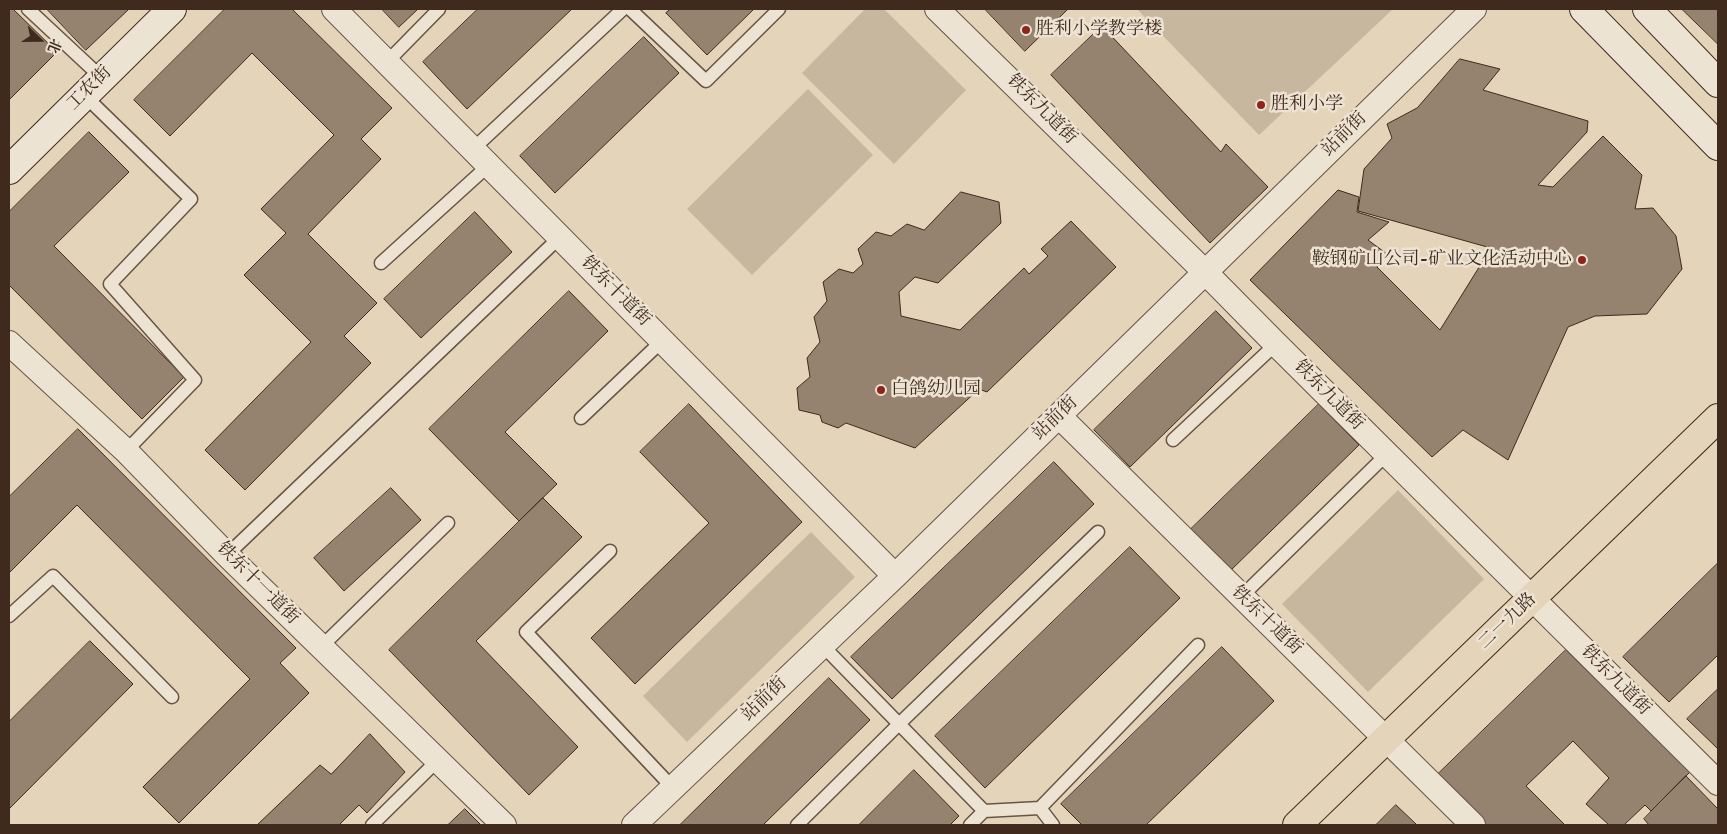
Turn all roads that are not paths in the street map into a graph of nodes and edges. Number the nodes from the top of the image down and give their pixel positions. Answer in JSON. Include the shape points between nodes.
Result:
{"nodes":[{"id":1,"x":28,"y":9,"type":"edge"},
{"id":2,"x":172,"y":9,"type":"edge"},
{"id":3,"x":334,"y":9,"type":"edge"},
{"id":4,"x":439,"y":9,"type":"edge"},
{"id":5,"x":623,"y":9,"type":"edge"},
{"id":6,"x":630,"y":9,"type":"edge"},
{"id":7,"x":779,"y":9,"type":"edge"},
{"id":8,"x":937,"y":9,"type":"edge"},
{"id":9,"x":1474,"y":9,"type":"edge"},
{"id":10,"x":1584,"y":9,"type":"edge"},
{"id":11,"x":1646,"y":9,"type":"edge"},
{"id":12,"x":386,"y":63,"type":"junction"},
{"id":13,"x":1718,"y":82,"type":"edge"},
{"id":14,"x":93,"y":87,"type":"junction"},
{"id":15,"x":1718,"y":146,"type":"edge"},
{"id":16,"x":481,"y":157,"type":"junction"},
{"id":17,"x":9,"y":170,"type":"edge"},
{"id":18,"x":560,"y":237,"type":"junction"},
{"id":19,"x":381,"y":263,"type":"dead end"},
{"id":20,"x":1206,"y":273,"type":"junction"},
{"id":21,"x":662,"y":341,"type":"junction"},
{"id":22,"x":1276,"y":344,"type":"junction"},
{"id":23,"x":12,"y":351,"type":"edge"},
{"id":24,"x":1059,"y":416,"type":"junction"},
{"id":25,"x":580,"y":418,"type":"dead end"},
{"id":26,"x":1718,"y":418,"type":"edge"},
{"id":27,"x":1173,"y":440,"type":"dead end"},
{"id":28,"x":126,"y":451,"type":"junction"},
{"id":29,"x":1387,"y":454,"type":"junction"},
{"id":30,"x":448,"y":523,"type":"dead end"},
{"id":31,"x":1098,"y":532,"type":"dead end"},
{"id":32,"x":610,"y":551,"type":"dead end"},
{"id":33,"x":226,"y":555,"type":"junction"},
{"id":34,"x":895,"y":576,"type":"junction"},
{"id":35,"x":1241,"y":597,"type":"junction"},
{"id":36,"x":1532,"y":598,"type":"junction"},
{"id":37,"x":9,"y":616,"type":"edge"},
{"id":38,"x":822,"y":645,"type":"junction"},
{"id":39,"x":1198,"y":645,"type":"dead end"},
{"id":40,"x":322,"y":647,"type":"junction"},
{"id":41,"x":172,"y":697,"type":"dead end"},
{"id":42,"x":899,"y":724,"type":"junction"},
{"id":43,"x":1387,"y":739,"type":"junction"},
{"id":44,"x":438,"y":760,"type":"junction"},
{"id":45,"x":1718,"y":783,"type":"edge"},
{"id":46,"x":673,"y":788,"type":"junction"},
{"id":47,"x":1040,"y":808,"type":"junction"},
{"id":48,"x":984,"y":811,"type":"junction"},
{"id":49,"x":372,"y":825,"type":"edge"},
{"id":50,"x":504,"y":825,"type":"edge"},
{"id":51,"x":634,"y":825,"type":"edge"},
{"id":52,"x":796,"y":825,"type":"edge"},
{"id":53,"x":970,"y":825,"type":"edge"},
{"id":54,"x":1053,"y":825,"type":"edge"},
{"id":55,"x":1297,"y":825,"type":"edge"},
{"id":56,"x":1473,"y":825,"type":"edge"}],
"edges":[{"from":1,"to":14,"type":"lane"},
{"from":2,"to":14,"type":"main road","name":"工农街"},
{"from":3,"to":12,"type":"street","name":"铁东十道街"},
{"from":4,"to":12,"type":"lane"},
{"from":5,"to":16,"type":"lane"},
{"from":6,"to":7,"type":"lane","via":[[706,81]]},
{"from":8,"to":20,"type":"street","name":"铁东九道街"},
{"from":9,"to":20,"type":"street","name":"站前街"},
{"from":10,"to":15,"type":"main road"},
{"from":11,"to":13,"type":"main road"},
{"from":12,"to":16,"type":"street","name":"铁东十道街"},
{"from":14,"to":17,"type":"main road","name":"工农街"},
{"from":14,"to":28,"type":"lane","via":[[191,199],[110,284],[194,380]]},
{"from":16,"to":18,"type":"street","name":"铁东十道街"},
{"from":16,"to":19,"type":"lane"},
{"from":18,"to":21,"type":"street","name":"铁东十道街"},
{"from":18,"to":33,"type":"lane"},
{"from":20,"to":22,"type":"street","name":"铁东九道街"},
{"from":20,"to":24,"type":"street","name":"站前街"},
{"from":21,"to":25,"type":"lane"},
{"from":21,"to":34,"type":"street","name":"铁东十道街"},
{"from":22,"to":27,"type":"lane"},
{"from":22,"to":29,"type":"street","name":"铁东九道街"},
{"from":23,"to":28,"type":"street","name":"铁东十一道街"},
{"from":24,"to":34,"type":"street","name":"站前街"},
{"from":24,"to":35,"type":"street","name":"铁东十道街"},
{"from":26,"to":36,"type":"main road","name":"二一九路"},
{"from":28,"to":33,"type":"street","name":"铁东十一道街"},
{"from":29,"to":35,"type":"lane"},
{"from":29,"to":36,"type":"street","name":"铁东九道街"},
{"from":30,"to":40,"type":"lane"},
{"from":31,"to":42,"type":"lane"},
{"from":32,"to":46,"type":"lane","via":[[526,632]]},
{"from":33,"to":40,"type":"street","name":"铁东十一道街"},
{"from":34,"to":38,"type":"street","name":"站前街"},
{"from":35,"to":43,"type":"street","name":"铁东十道街"},
{"from":36,"to":43,"type":"main road","name":"二一九路"},
{"from":36,"to":45,"type":"street","name":"铁东九道街"},
{"from":37,"to":41,"type":"lane","via":[[53,576]]},
{"from":38,"to":42,"type":"lane"},
{"from":38,"to":46,"type":"street","name":"站前街"},
{"from":39,"to":47,"type":"lane"},
{"from":40,"to":44,"type":"street","name":"铁东十一道街"},
{"from":42,"to":48,"type":"lane"},
{"from":42,"to":52,"type":"lane"},
{"from":43,"to":55,"type":"main road","name":"二一九路"},
{"from":43,"to":56,"type":"street","name":"铁东十道街"},
{"from":44,"to":49,"type":"lane"},
{"from":44,"to":50,"type":"street","name":"铁东十一道街"},
{"from":46,"to":51,"type":"street","name":"站前街"},
{"from":47,"to":48,"type":"lane"},
{"from":47,"to":54,"type":"lane"},
{"from":48,"to":53,"type":"lane"}]}
